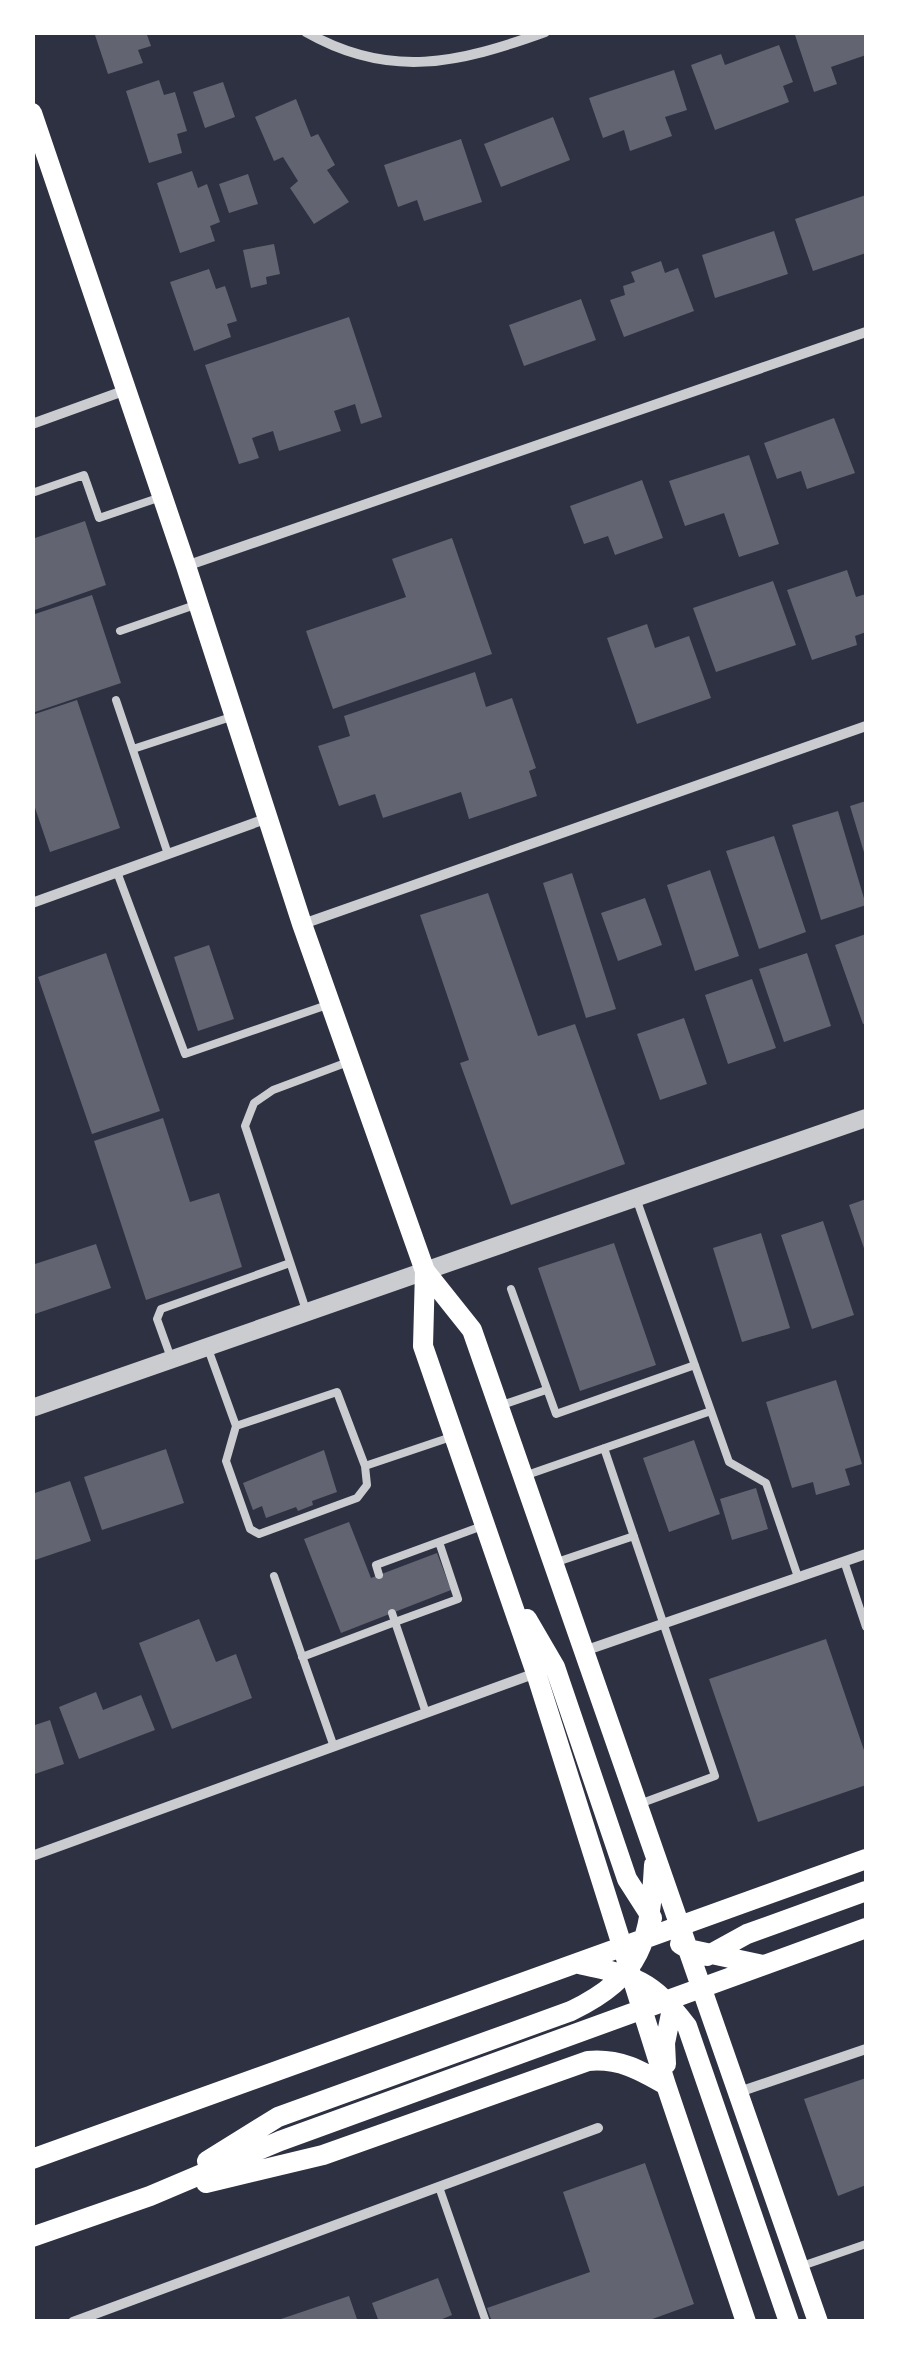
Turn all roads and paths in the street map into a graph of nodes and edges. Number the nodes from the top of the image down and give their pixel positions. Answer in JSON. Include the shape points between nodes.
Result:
{"nodes":[{"id":1,"x":306,"y":32,"type":"edge"},
{"id":2,"x":545,"y":32,"type":"edge"},
{"id":3,"x":32,"y":114,"type":"edge"},
{"id":4,"x":866,"y":332,"type":"edge"},
{"id":5,"x":127,"y":390,"type":"junction"},
{"id":6,"x":32,"y":424,"type":"edge"},
{"id":7,"x":32,"y":493,"type":"edge"},
{"id":8,"x":163,"y":496,"type":"junction"},
{"id":9,"x":186,"y":566,"type":"junction"},
{"id":10,"x":199,"y":604,"type":"junction"},
{"id":11,"x":120,"y":630,"type":"dead end"},
{"id":12,"x":116,"y":700,"type":"dead end"},
{"id":13,"x":235,"y":715,"type":"junction"},
{"id":14,"x":866,"y":726,"type":"edge"},
{"id":15,"x":133,"y":749,"type":"junction"},
{"id":16,"x":268,"y":818,"type":"junction"},
{"id":17,"x":168,"y":854,"type":"junction"},
{"id":18,"x":117,"y":872,"type":"junction"},
{"id":19,"x":32,"y":903,"type":"edge"},
{"id":20,"x":302,"y":924,"type":"junction"},
{"id":21,"x":330,"y":1004,"type":"junction"},
{"id":22,"x":350,"y":1061,"type":"junction"},
{"id":23,"x":866,"y":1118,"type":"edge"},
{"id":24,"x":636,"y":1198,"type":"junction"},
{"id":25,"x":290,"y":1263,"type":"junction"},
{"id":26,"x":425,"y":1271,"type":"junction"},
{"id":27,"x":511,"y":1289,"type":"dead end"},
{"id":28,"x":306,"y":1310,"type":"junction"},
{"id":29,"x":207,"y":1345,"type":"junction"},
{"id":30,"x":170,"y":1358,"type":"junction"},
{"id":31,"x":695,"y":1365,"type":"junction"},
{"id":32,"x":546,"y":1390,"type":"junction"},
{"id":33,"x":499,"y":1406,"type":"junction"},
{"id":34,"x":32,"y":1408,"type":"edge"},
{"id":35,"x":711,"y":1411,"type":"junction"},
{"id":36,"x":236,"y":1426,"type":"junction"},
{"id":37,"x":454,"y":1436,"type":"junction"},
{"id":38,"x":604,"y":1448,"type":"junction"},
{"id":39,"x":365,"y":1466,"type":"junction"},
{"id":40,"x":523,"y":1476,"type":"junction"},
{"id":41,"x":485,"y":1526,"type":"junction"},
{"id":42,"x":634,"y":1536,"type":"junction"},
{"id":43,"x":439,"y":1542,"type":"junction"},
{"id":44,"x":866,"y":1554,"type":"edge"},
{"id":45,"x":844,"y":1562,"type":"junction"},
{"id":46,"x":553,"y":1564,"type":"junction"},
{"id":47,"x":380,"y":1575,"type":"dead end"},
{"id":48,"x":274,"y":1576,"type":"dead end"},
{"id":49,"x":798,"y":1577,"type":"junction"},
{"id":50,"x":504,"y":1578,"type":"junction"},
{"id":51,"x":423,"y":1601,"type":"dead end"},
{"id":52,"x":426,"y":1611,"type":"junction"},
{"id":53,"x":394,"y":1618,"type":"junction"},
{"id":54,"x":664,"y":1624,"type":"junction"},
{"id":55,"x":866,"y":1627,"type":"edge"},
{"id":56,"x":584,"y":1652,"type":"junction"},
{"id":57,"x":302,"y":1656,"type":"junction"},
{"id":58,"x":536,"y":1674,"type":"junction"},
{"id":59,"x":426,"y":1713,"type":"junction"},
{"id":60,"x":334,"y":1747,"type":"junction"},
{"id":61,"x":637,"y":1805,"type":"junction"},
{"id":62,"x":655,"y":1855,"type":"junction"},
{"id":63,"x":32,"y":1856,"type":"edge"},
{"id":64,"x":866,"y":1860,"type":"edge"},
{"id":65,"x":866,"y":1891,"type":"edge"},
{"id":66,"x":866,"y":1928,"type":"edge"},
{"id":67,"x":660,"y":1930,"type":"junction"},
{"id":68,"x":699,"y":1964,"type":"junction"},
{"id":69,"x":763,"y":1965,"type":"junction"},
{"id":70,"x":628,"y":1966,"type":"junction"},
{"id":71,"x":671,"y":2002,"type":"junction"},
{"id":72,"x":643,"y":2010,"type":"junction"},
{"id":73,"x":866,"y":2050,"type":"edge"},
{"id":74,"x":666,"y":2085,"type":"junction"},
{"id":75,"x":740,"y":2092,"type":"junction"},
{"id":76,"x":598,"y":2128,"type":"dead end"},
{"id":77,"x":32,"y":2159,"type":"edge"},
{"id":78,"x":438,"y":2187,"type":"junction"},
{"id":79,"x":150,"y":2196,"type":"junction"},
{"id":80,"x":32,"y":2237,"type":"edge"},
{"id":81,"x":866,"y":2244,"type":"edge"},
{"id":82,"x":799,"y":2267,"type":"junction"},
{"id":83,"x":73,"y":2322,"type":"edge"},
{"id":84,"x":486,"y":2322,"type":"edge"},
{"id":85,"x":746,"y":2322,"type":"edge"},
{"id":86,"x":790,"y":2322,"type":"edge"},
{"id":87,"x":818,"y":2322,"type":"edge"}],
"edges":[{"from":1,"to":2,"type":"street","via":[[336,50],[386,62],[437,64]]},
{"from":3,"to":5,"type":"main road"},
{"from":4,"to":9,"type":"street"},
{"from":5,"to":6,"type":"street"},
{"from":5,"to":8,"type":"main road"},
{"from":7,"to":8,"type":"lane","via":[[84,476],[99,518]]},
{"from":8,"to":9,"type":"main road"},
{"from":9,"to":10,"type":"main road"},
{"from":10,"to":11,"type":"lane"},
{"from":10,"to":13,"type":"main road"},
{"from":12,"to":15,"type":"lane"},
{"from":13,"to":15,"type":"lane"},
{"from":13,"to":16,"type":"main road"},
{"from":14,"to":20,"type":"street"},
{"from":15,"to":17,"type":"lane"},
{"from":16,"to":17,"type":"street"},
{"from":16,"to":20,"type":"main road"},
{"from":17,"to":18,"type":"street"},
{"from":18,"to":19,"type":"street"},
{"from":18,"to":21,"type":"lane","via":[[185,1054]]},
{"from":20,"to":21,"type":"main road"},
{"from":21,"to":22,"type":"main road"},
{"from":22,"to":25,"type":"lane","via":[[272,1090],[254,1104],[245,1126]]},
{"from":22,"to":26,"type":"main road"},
{"from":23,"to":24,"type":"street"},
{"from":24,"to":26,"type":"street"},
{"from":24,"to":31,"type":"lane"},
{"from":25,"to":28,"type":"lane"},
{"from":25,"to":30,"type":"lane","via":[[161,1309],[157,1319]]},
{"from":26,"to":28,"type":"street"},
{"from":26,"to":33,"type":"main road","via":[[472,1330]]},
{"from":26,"to":37,"type":"main road","via":[[423,1346]]},
{"from":27,"to":32,"type":"lane"},
{"from":28,"to":29,"type":"street"},
{"from":29,"to":30,"type":"street"},
{"from":29,"to":36,"type":"lane"},
{"from":30,"to":34,"type":"street"},
{"from":31,"to":32,"type":"lane","via":[[560,1414]]},
{"from":31,"to":35,"type":"lane"},
{"from":32,"to":33,"type":"lane"},
{"from":33,"to":40,"type":"main road"},
{"from":35,"to":38,"type":"lane"},
{"from":35,"to":49,"type":"lane","via":[[729,1462],[766,1482]]},
{"from":36,"to":39,"type":"lane","via":[[337,1392]]},
{"from":36,"to":39,"type":"lane","via":[[226,1461],[250,1529],[259,1534],[357,1498],[367,1485]]},
{"from":37,"to":39,"type":"lane"},
{"from":37,"to":41,"type":"main road"},
{"from":38,"to":40,"type":"lane"},
{"from":38,"to":42,"type":"lane"},
{"from":40,"to":46,"type":"main road"},
{"from":41,"to":43,"type":"lane"},
{"from":41,"to":50,"type":"main road"},
{"from":42,"to":46,"type":"lane"},
{"from":42,"to":54,"type":"lane"},
{"from":43,"to":47,"type":"lane","via":[[376,1565]]},
{"from":43,"to":52,"type":"lane","via":[[458,1598]]},
{"from":44,"to":45,"type":"street"},
{"from":45,"to":49,"type":"street"},
{"from":45,"to":55,"type":"lane"},
{"from":46,"to":56,"type":"main road"},
{"from":48,"to":57,"type":"lane"},
{"from":49,"to":54,"type":"street"},
{"from":50,"to":58,"type":"main road"},
{"from":50,"to":67,"type":"main road","via":[[555,1667],[627,1879]]},
{"from":51,"to":52,"type":"lane"},
{"from":52,"to":53,"type":"lane"},
{"from":53,"to":57,"type":"lane"},
{"from":53,"to":59,"type":"lane"},
{"from":54,"to":56,"type":"street"},
{"from":54,"to":61,"type":"lane","via":[[716,1776]]},
{"from":56,"to":61,"type":"main road"},
{"from":57,"to":60,"type":"lane"},
{"from":58,"to":59,"type":"street"},
{"from":58,"to":70,"type":"main road"},
{"from":59,"to":60,"type":"street"},
{"from":60,"to":63,"type":"street"},
{"from":61,"to":62,"type":"main road"},
{"from":62,"to":67,"type":"main road"},
{"from":62,"to":67,"type":"main road"},
{"from":64,"to":67,"type":"main road"},
{"from":65,"to":68,"type":"main road","via":[[747,1934]]},
{"from":66,"to":69,"type":"main road"},
{"from":67,"to":68,"type":"main road"},
{"from":67,"to":70,"type":"main road"},
{"from":68,"to":69,"type":"main road"},
{"from":68,"to":69,"type":"main road"},
{"from":68,"to":71,"type":"main road"},
{"from":68,"to":75,"type":"main road"},
{"from":70,"to":71,"type":"main road"},
{"from":70,"to":72,"type":"main road"},
{"from":70,"to":77,"type":"main road","via":[[578,1964]]},
{"from":70,"to":79,"type":"main road","via":[[601,1996],[571,2011],[278,2117]]},
{"from":71,"to":72,"type":"main road"},
{"from":71,"to":74,"type":"main road"},
{"from":71,"to":86,"type":"main road","via":[[704,2069]]},
{"from":72,"to":74,"type":"main road"},
{"from":72,"to":79,"type":"main road","via":[[280,2141]]},
{"from":73,"to":75,"type":"street"},
{"from":74,"to":79,"type":"main road","via":[[631,2065],[588,2061],[323,2155]]},
{"from":74,"to":85,"type":"main road"},
{"from":75,"to":82,"type":"main road"},
{"from":76,"to":78,"type":"street"},
{"from":78,"to":83,"type":"street"},
{"from":78,"to":84,"type":"lane"},
{"from":79,"to":80,"type":"main road"},
{"from":81,"to":82,"type":"lane"},
{"from":82,"to":87,"type":"main road"}]}
